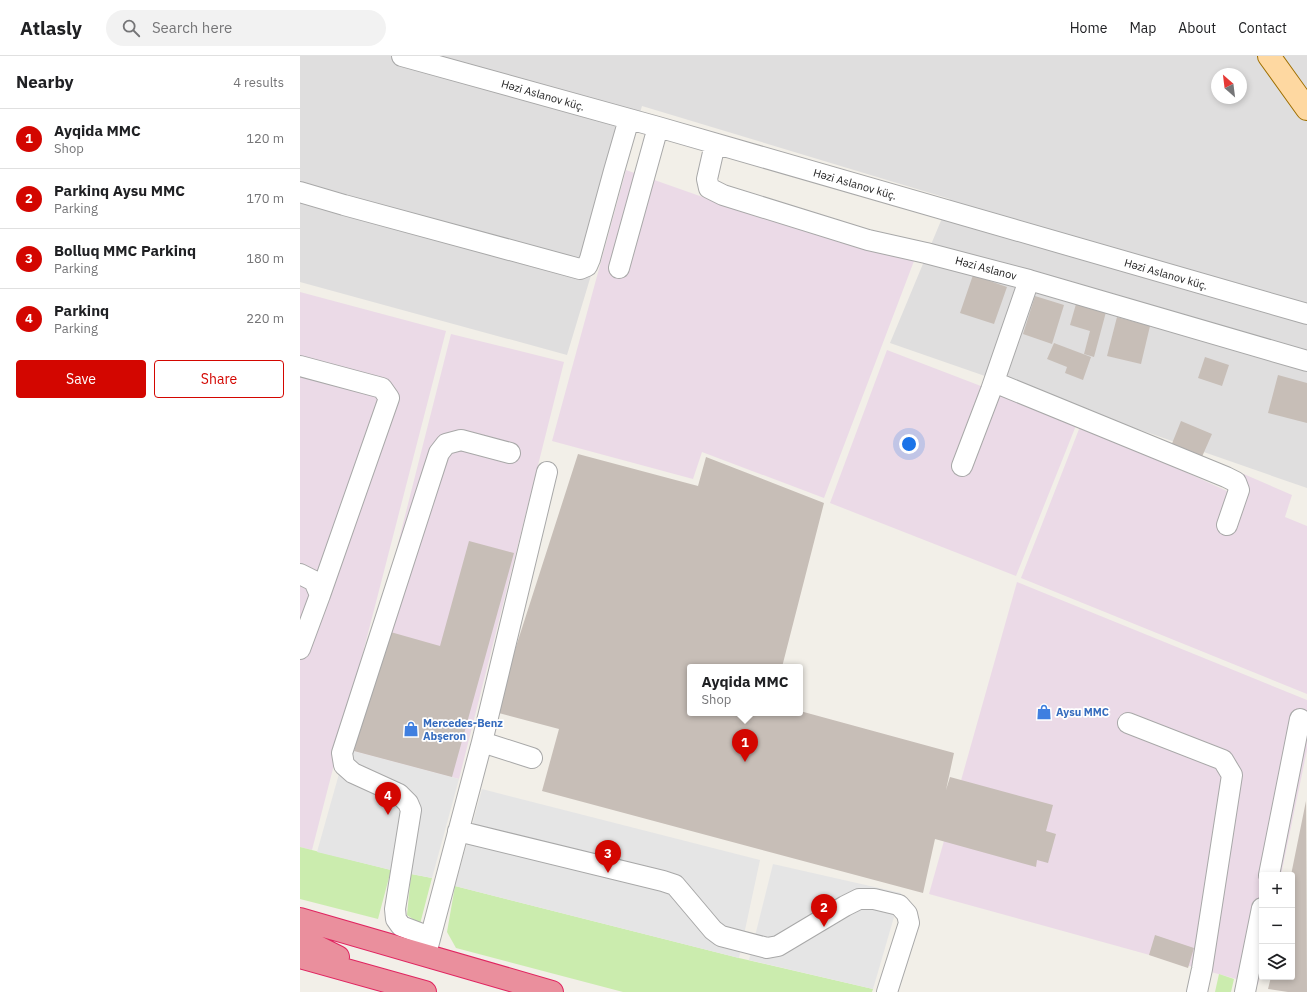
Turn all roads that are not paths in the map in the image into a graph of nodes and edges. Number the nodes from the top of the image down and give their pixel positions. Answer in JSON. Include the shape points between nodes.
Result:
{"nodes":[{"id":1,"x":402,"y":56,"type":"edge"},
{"id":2,"x":1269,"y":56,"type":"edge"},
{"id":3,"x":1307,"y":109,"type":"edge"},
{"id":4,"x":629,"y":119,"type":"junction"},
{"id":5,"x":658,"y":127,"type":"junction"},
{"id":6,"x":715,"y":144,"type":"junction"},
{"id":7,"x":300,"y":192,"type":"edge"},
{"id":8,"x":619,"y":268,"type":"dead end"},
{"id":9,"x":1029,"y":280,"type":"junction"},
{"id":10,"x":1307,"y":314,"type":"edge"},
{"id":11,"x":1307,"y":361,"type":"edge"},
{"id":12,"x":300,"y":366,"type":"edge"},
{"id":13,"x":994,"y":382,"type":"junction"},
{"id":14,"x":510,"y":453,"type":"dead end"},
{"id":15,"x":962,"y":466,"type":"dead end"},
{"id":16,"x":547,"y":472,"type":"dead end"},
{"id":17,"x":1227,"y":525,"type":"dead end"},
{"id":18,"x":300,"y":574,"type":"edge"},
{"id":19,"x":320,"y":595,"type":"junction"},
{"id":20,"x":300,"y":649,"type":"edge"},
{"id":21,"x":1300,"y":719,"type":"dead end"},
{"id":22,"x":1128,"y":723,"type":"dead end"},
{"id":23,"x":482,"y":742,"type":"junction"},
{"id":24,"x":532,"y":758,"type":"dead end"},
{"id":25,"x":458,"y":831,"type":"junction"},
{"id":26,"x":1270,"y":872,"type":"edge"},
{"id":27,"x":300,"y":919,"type":"edge"},
{"id":28,"x":1259,"y":923,"type":"edge"},
{"id":29,"x":300,"y":938,"type":"edge"},
{"id":30,"x":428,"y":947,"type":"junction"},
{"id":31,"x":300,"y":957,"type":"edge"},
{"id":32,"x":384,"y":980,"type":"junction"},
{"id":33,"x":425,"y":992,"type":"edge"},
{"id":34,"x":552,"y":992,"type":"edge"},
{"id":35,"x":887,"y":992,"type":"edge"},
{"id":36,"x":1198,"y":992,"type":"edge"},
{"id":37,"x":1245,"y":992,"type":"edge"}],
"edges":[{"from":1,"to":4,"type":"street","name":"Həzi Aslanov küç."},
{"from":2,"to":3,"type":"main road"},
{"from":4,"to":5,"type":"street","name":"Həzi Aslanov küç."},
{"from":4,"to":7,"type":"street","via":[[590,259],[587,266],[580,269]]},
{"from":5,"to":6,"type":"street","name":"Həzi Aslanov küç."},
{"from":5,"to":8,"type":"street"},
{"from":6,"to":9,"type":"street","name":"Həzi Aslanov","via":[[707,179],[709,188],[723,195],[868,240]]},
{"from":6,"to":10,"type":"street","name":"Həzi Aslanov küç."},
{"from":9,"to":11,"type":"street","name":"Həzi Aslanov"},
{"from":9,"to":13,"type":"street"},
{"from":12,"to":19,"type":"street","via":[[382,388],[389,398]]},
{"from":13,"to":15,"type":"street"},
{"from":13,"to":17,"type":"street","via":[[1236,482],[1239,490]]},
{"from":14,"to":30,"type":"street","via":[[461,440],[446,444],[439,453],[342,753],[344,765],[352,773],[399,794],[408,802],[411,810],[396,919]]},
{"from":16,"to":23,"type":"street"},
{"from":18,"to":19,"type":"street","via":[[314,581]]},
{"from":19,"to":20,"type":"street"},
{"from":21,"to":26,"type":"street"},
{"from":22,"to":36,"type":"street","via":[[1223,760],[1232,775]]},
{"from":23,"to":24,"type":"street"},
{"from":23,"to":25,"type":"street"},
{"from":25,"to":30,"type":"street"},
{"from":25,"to":35,"type":"street","via":[[675,885],[721,936],[767,948],[778,946],[859,899],[874,899],[899,905],[907,914],[909,923]]},
{"from":27,"to":30,"type":"highway"},
{"from":28,"to":37,"type":"street"},
{"from":29,"to":32,"type":"highway"},
{"from":30,"to":34,"type":"highway"},
{"from":31,"to":32,"type":"highway"},
{"from":32,"to":33,"type":"highway"}]}
